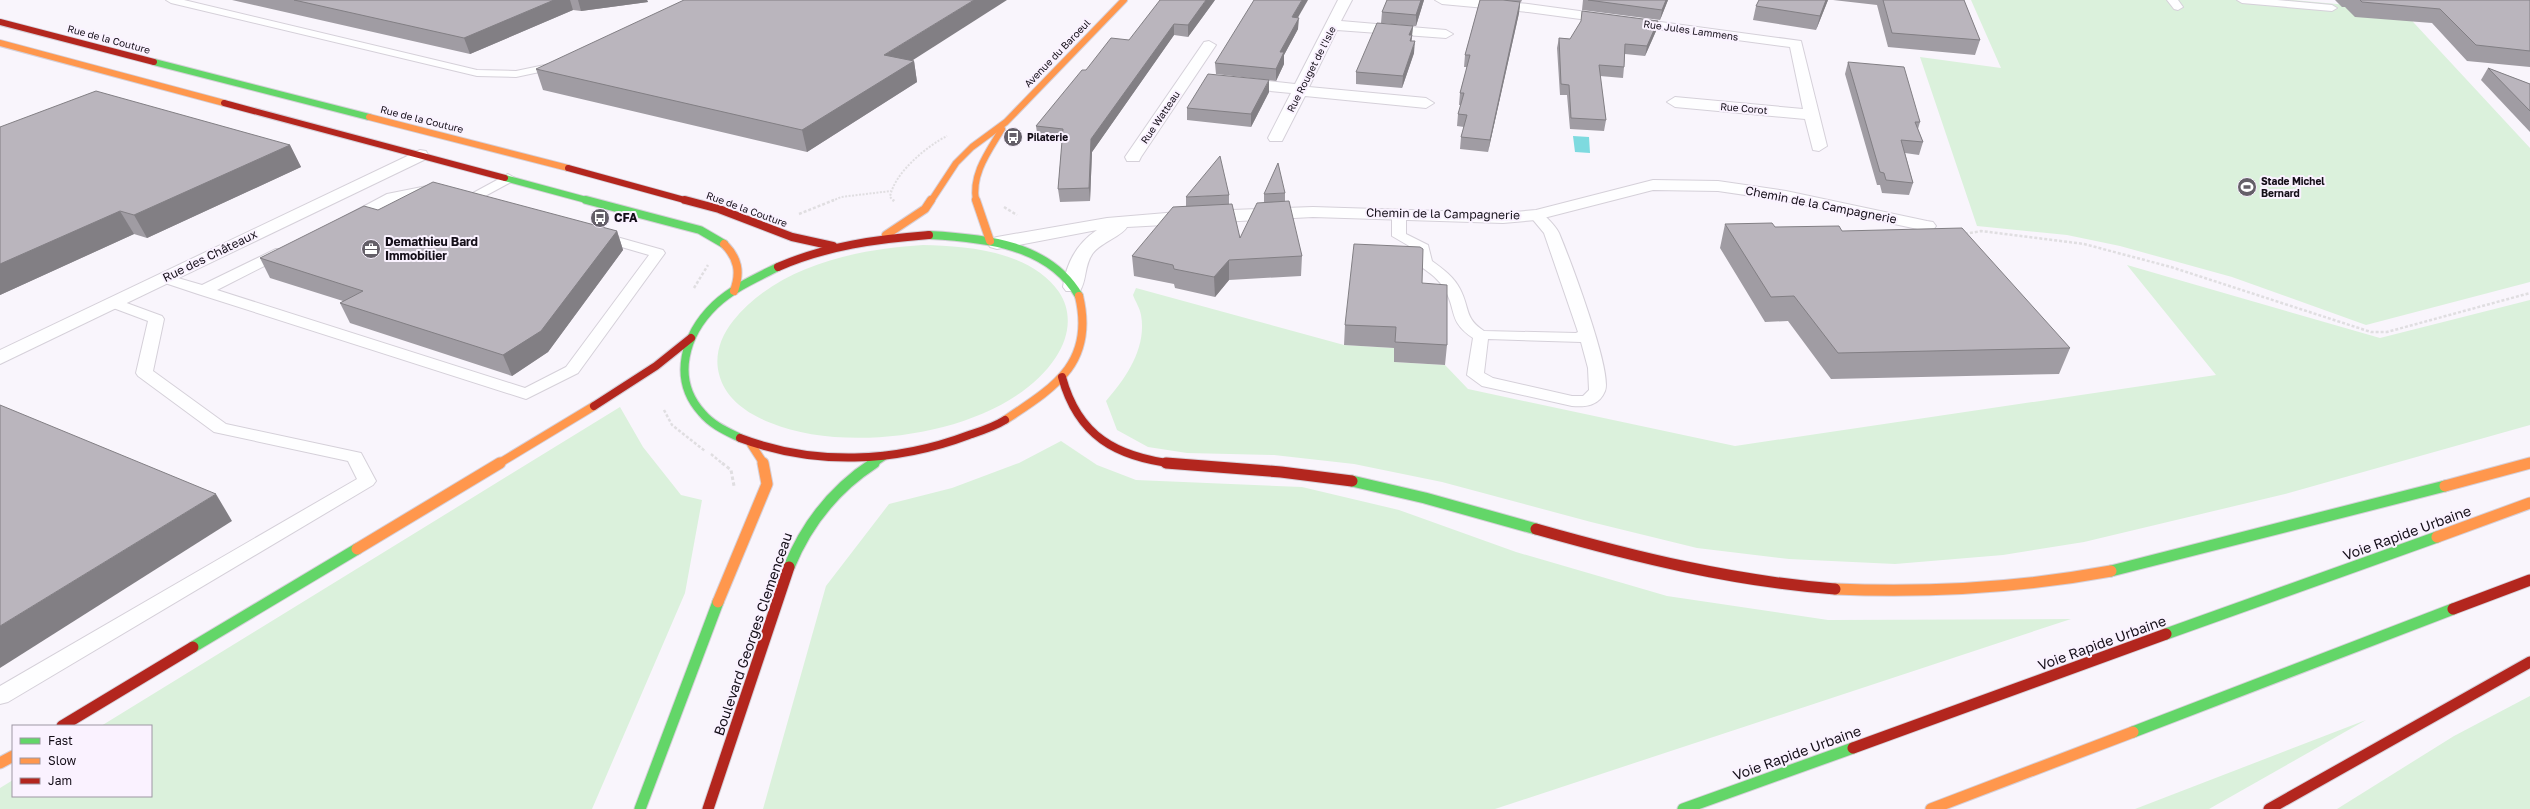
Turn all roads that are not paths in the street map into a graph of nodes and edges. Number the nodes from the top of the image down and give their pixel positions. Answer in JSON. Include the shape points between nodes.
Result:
{"nodes":[{"id":1,"x":171,"y":0,"type":"edge"},
{"id":2,"x":1124,"y":0,"type":"edge"},
{"id":3,"x":1345,"y":0,"type":"edge"},
{"id":4,"x":1442,"y":0,"type":"edge"},
{"id":5,"x":2242,"y":0,"type":"edge"},
{"id":6,"x":2332,"y":8,"type":"dead end"},
{"id":7,"x":0,"y":22,"type":"edge"},
{"id":8,"x":1333,"y":25,"type":"junction"},
{"id":9,"x":1446,"y":34,"type":"dead end"},
{"id":10,"x":0,"y":43,"type":"edge"},
{"id":11,"x":1209,"y":45,"type":"dead end"},
{"id":12,"x":569,"y":61,"type":"edge"},
{"id":13,"x":1225,"y":81,"type":"edge"},
{"id":14,"x":1300,"y":90,"type":"junction"},
{"id":15,"x":1675,"y":102,"type":"dead end"},
{"id":16,"x":1426,"y":103,"type":"dead end"},
{"id":17,"x":1812,"y":114,"type":"junction"},
{"id":18,"x":1006,"y":122,"type":"junction"},
{"id":19,"x":1276,"y":138,"type":"dead end"},
{"id":20,"x":1820,"y":146,"type":"dead end"},
{"id":21,"x":420,"y":155,"type":"junction"},
{"id":22,"x":1133,"y":157,"type":"dead end"},
{"id":23,"x":508,"y":178,"type":"junction"},
{"id":24,"x":469,"y":199,"type":"junction"},
{"id":25,"x":491,"y":206,"type":"edge"},
{"id":26,"x":1399,"y":214,"type":"junction"},
{"id":27,"x":1536,"y":215,"type":"junction"},
{"id":28,"x":1143,"y":220,"type":"junction"},
{"id":29,"x":339,"y":223,"type":"edge"},
{"id":30,"x":1927,"y":226,"type":"dead end"},
{"id":31,"x":582,"y":231,"type":"edge"},
{"id":32,"x":880,"y":238,"type":"junction"},
{"id":33,"x":993,"y":242,"type":"junction"},
{"id":34,"x":296,"y":244,"type":"edge"},
{"id":35,"x":836,"y":246,"type":"junction"},
{"id":36,"x":164,"y":278,"type":"junction"},
{"id":37,"x":1074,"y":286,"type":"junction"},
{"id":38,"x":203,"y":291,"type":"junction"},
{"id":39,"x":734,"y":291,"type":"junction"},
{"id":40,"x":113,"y":303,"type":"junction"},
{"id":41,"x":1588,"y":334,"type":"junction"},
{"id":42,"x":1481,"y":336,"type":"junction"},
{"id":43,"x":690,"y":338,"type":"junction"},
{"id":44,"x":0,"y":358,"type":"edge"},
{"id":45,"x":1062,"y":377,"type":"junction"},
{"id":46,"x":750,"y":444,"type":"junction"},
{"id":47,"x":887,"y":455,"type":"junction"},
{"id":48,"x":2530,"y":463,"type":"edge"},
{"id":49,"x":2530,"y":504,"type":"edge"},
{"id":50,"x":2530,"y":580,"type":"edge"},
{"id":51,"x":2530,"y":662,"type":"edge"},
{"id":52,"x":0,"y":696,"type":"edge"},
{"id":53,"x":64,"y":725,"type":"edge"},
{"id":54,"x":12,"y":757,"type":"edge"},
{"id":55,"x":0,"y":763,"type":"edge"},
{"id":56,"x":640,"y":809,"type":"edge"},
{"id":57,"x":708,"y":809,"type":"edge"},
{"id":58,"x":1683,"y":809,"type":"edge"},
{"id":59,"x":1931,"y":809,"type":"edge"},
{"id":60,"x":2270,"y":809,"type":"edge"}],
"edges":[{"from":1,"to":12,"type":"lane","via":[[477,73],[526,73]]},
{"from":2,"to":18,"type":"main road","name":"Avenue du Baroeul"},
{"from":3,"to":8,"type":"street","name":"Rue Rouget de l'Isle"},
{"from":4,"to":17,"type":"street","name":"Rue Jules Lammens","via":[[1528,8],[1796,44]]},
{"from":5,"to":6,"type":"lane"},
{"from":7,"to":35,"type":"main road","name":"Rue de la Couture","via":[[621,182],[719,209],[792,237]]},
{"from":8,"to":9,"type":"street"},
{"from":8,"to":14,"type":"street","name":"Rue Rouget de l'Isle"},
{"from":10,"to":21,"type":"main road"},
{"from":11,"to":22,"type":"street","name":"Rue Watteau","via":[[1194,78]]},
{"from":13,"to":14,"type":"street"},
{"from":14,"to":16,"type":"street"},
{"from":14,"to":19,"type":"street","name":"Rue Rouget de l'Isle"},
{"from":15,"to":17,"type":"street","name":"Rue Corot"},
{"from":17,"to":20,"type":"street"},
{"from":18,"to":32,"type":"main road","name":"Avenue du Baroeul","via":[[976,144],[956,163],[928,206],[915,218]]},
{"from":18,"to":33,"type":"main road","name":"Avenue du Baroeul","via":[[980,167],[975,187],[974,205]]},
{"from":21,"to":23,"type":"main road"},
{"from":21,"to":36,"type":"street","name":"Rue des Châteaux"},
{"from":23,"to":24,"type":"lane"},
{"from":23,"to":39,"type":"main road","via":[[708,233],[734,252],[739,273]]},
{"from":24,"to":25,"type":"lane"},
{"from":24,"to":29,"type":"lane","via":[[432,190],[412,191],[392,197]]},
{"from":26,"to":27,"type":"street","name":"Chemin de la Campagnerie","via":[[1503,218]]},
{"from":26,"to":28,"type":"street","name":"Chemin de la Campagnerie","via":[[1313,212]]},
{"from":26,"to":42,"type":"lane","via":[[1399,236],[1423,248],[1425,263],[1441,274],[1453,290],[1461,318],[1469,328]]},
{"from":27,"to":30,"type":"street","name":"Chemin de la Campagnerie","via":[[1653,186],[1718,186],[1786,196]]},
{"from":27,"to":41,"type":"lane","via":[[1551,232]]},
{"from":28,"to":33,"type":"street","name":"Chemin de la Campagnerie","via":[[1107,223],[1044,236]]},
{"from":28,"to":37,"type":"street","name":"Chemin de la Campagnerie","via":[[1116,228],[1094,241],[1077,266]]},
{"from":31,"to":38,"type":"lane","via":[[658,253],[572,370],[526,394]]},
{"from":32,"to":33,"type":"main road","via":[[945,236]]},
{"from":32,"to":35,"type":"main road"},
{"from":33,"to":37,"type":"main road","via":[[1024,252],[1048,264]]},
{"from":34,"to":38,"type":"lane"},
{"from":35,"to":39,"type":"main road","via":[[782,265]]},
{"from":36,"to":38,"type":"lane"},
{"from":36,"to":40,"type":"street","name":"Rue des Châteaux"},
{"from":37,"to":45,"type":"main road","via":[[1083,304],[1085,335],[1077,356]]},
{"from":39,"to":43,"type":"main road","via":[[708,314]]},
{"from":40,"to":44,"type":"street","name":"Rue des Châteaux"},
{"from":40,"to":52,"type":"lane","via":[[156,319],[144,373],[220,428],[355,457],[367,481]]},
{"from":41,"to":42,"type":"lane","via":[[1579,338],[1492,334]]},
{"from":41,"to":42,"type":"lane","via":[[1599,391],[1591,401],[1583,403],[1479,379],[1475,375]]},
{"from":43,"to":46,"type":"main road","via":[[684,357],[683,375],[692,402],[715,425]]},
{"from":43,"to":53,"type":"main road","via":[[656,366],[612,395]]},
{"from":45,"to":47,"type":"main road","via":[[1024,408],[991,426],[937,445]]},
{"from":45,"to":48,"type":"main road","via":[[1069,399],[1085,427],[1096,438],[1133,456],[1159,462],[1321,475],[1377,486],[1580,543],[1685,569],[1771,584],[1852,590],[1938,591],[2018,586],[2148,564]]},
{"from":46,"to":47,"type":"main road","via":[[780,452],[814,456]]},
{"from":46,"to":56,"type":"main road","via":[[765,466],[767,484],[729,572]]},
{"from":47,"to":57,"type":"main road","name":"Boulevard Georges Clemenceau","via":[[854,476],[829,497],[806,526],[797,544]]},
{"from":49,"to":58,"type":"main road","name":"Voie Rapide Urbaine"},
{"from":50,"to":59,"type":"main road"},
{"from":51,"to":60,"type":"main road"},
{"from":54,"to":55,"type":"main road"}]}
